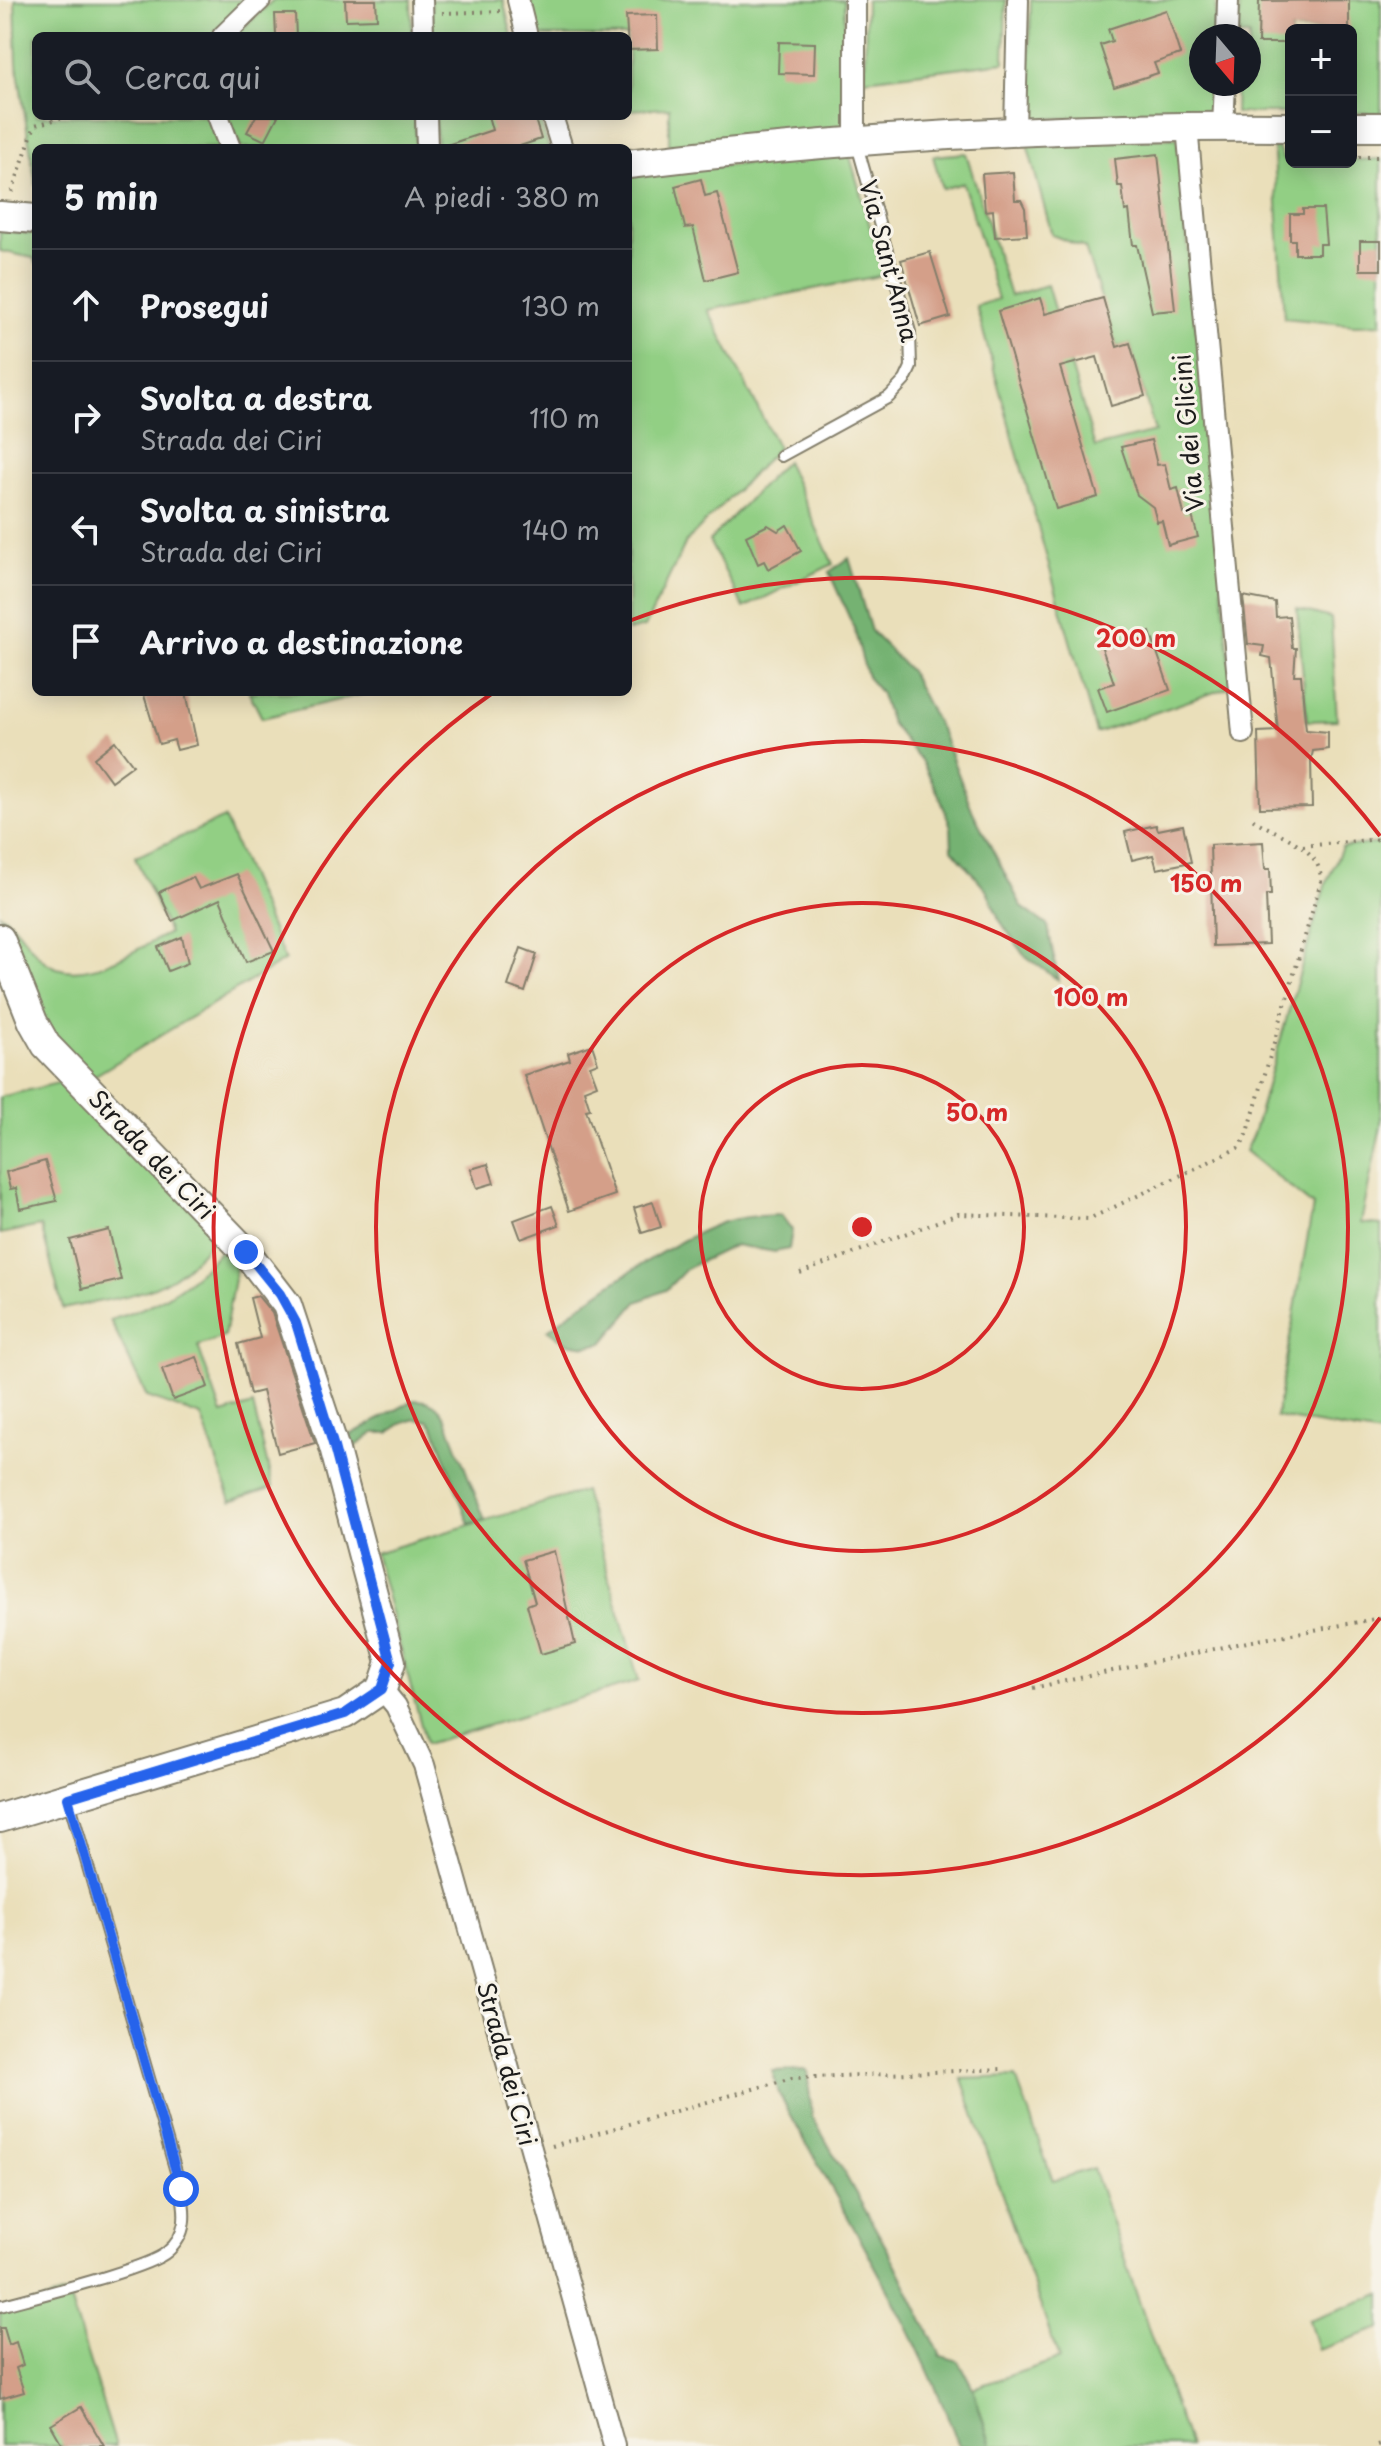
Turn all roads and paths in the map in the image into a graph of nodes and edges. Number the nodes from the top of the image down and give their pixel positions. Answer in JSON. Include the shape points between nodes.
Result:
{"nodes":[{"id":1,"x":260,"y":0,"type":"edge"},
{"id":2,"x":855,"y":0,"type":"edge"},
{"id":3,"x":1018,"y":0,"type":"edge"},
{"id":4,"x":1228,"y":0,"type":"edge"},
{"id":5,"x":519,"y":5,"type":"edge"},
{"id":6,"x":422,"y":7,"type":"edge"},
{"id":7,"x":1227,"y":24,"type":"edge"},
{"id":8,"x":227,"y":32,"type":"edge"},
{"id":9,"x":423,"y":32,"type":"edge"},
{"id":10,"x":526,"y":32,"type":"edge"},
{"id":11,"x":1224,"y":96,"type":"edge"},
{"id":12,"x":44,"y":120,"type":"edge"},
{"id":13,"x":220,"y":120,"type":"edge"},
{"id":14,"x":426,"y":120,"type":"edge"},
{"id":15,"x":553,"y":120,"type":"edge"},
{"id":16,"x":1223,"y":126,"type":"junction"},
{"id":17,"x":1187,"y":127,"type":"junction"},
{"id":18,"x":1285,"y":127,"type":"edge"},
{"id":19,"x":1357,"y":127,"type":"edge"},
{"id":20,"x":1381,"y":127,"type":"edge"},
{"id":21,"x":1015,"y":131,"type":"junction"},
{"id":22,"x":855,"y":140,"type":"junction"},
{"id":23,"x":228,"y":144,"type":"edge"},
{"id":24,"x":427,"y":144,"type":"edge"},
{"id":25,"x":561,"y":144,"type":"edge"},
{"id":26,"x":1357,"y":157,"type":"edge"},
{"id":27,"x":1381,"y":157,"type":"edge"},
{"id":28,"x":632,"y":164,"type":"edge"},
{"id":29,"x":2,"y":217,"type":"edge"},
{"id":30,"x":32,"y":219,"type":"edge"},
{"id":31,"x":781,"y":456,"type":"dead end"},
{"id":32,"x":1243,"y":733,"type":"dead end"},
{"id":33,"x":1252,"y":819,"type":"dead end"},
{"id":34,"x":1381,"y":839,"type":"edge"},
{"id":35,"x":1301,"y":846,"type":"junction"},
{"id":36,"x":0,"y":939,"type":"edge"},
{"id":37,"x":800,"y":1273,"type":"dead end"},
{"id":38,"x":1381,"y":1618,"type":"edge"},
{"id":39,"x":1033,"y":1688,"type":"dead end"},
{"id":40,"x":382,"y":1689,"type":"junction"},
{"id":41,"x":68,"y":1798,"type":"junction"},
{"id":42,"x":0,"y":1818,"type":"edge"},
{"id":43,"x":1003,"y":2069,"type":"dead end"},
{"id":44,"x":531,"y":2152,"type":"junction"},
{"id":45,"x":0,"y":2306,"type":"edge"},
{"id":46,"x":614,"y":2446,"type":"edge"}],
"edges":[{"from":1,"to":8,"type":"street"},
{"from":2,"to":22,"type":"street","name":"Via Sant'Anna"},
{"from":3,"to":21,"type":"street"},
{"from":4,"to":7,"type":"street"},
{"from":5,"to":6,"type":"path"},
{"from":5,"to":10,"type":"street"},
{"from":6,"to":9,"type":"street"},
{"from":11,"to":16,"type":"street"},
{"from":12,"to":29,"type":"path","via":[[30,132]]},
{"from":13,"to":23,"type":"street"},
{"from":14,"to":24,"type":"street"},
{"from":15,"to":25,"type":"street"},
{"from":16,"to":17,"type":"street"},
{"from":16,"to":18,"type":"street"},
{"from":17,"to":21,"type":"street"},
{"from":17,"to":32,"type":"street","name":"Via dei Glicini"},
{"from":19,"to":20,"type":"street"},
{"from":21,"to":22,"type":"street"},
{"from":22,"to":28,"type":"street"},
{"from":22,"to":31,"type":"lane","name":"Via Sant'Anna","via":[[910,332],[911,367],[889,397]]},
{"from":26,"to":27,"type":"path"},
{"from":29,"to":30,"type":"street"},
{"from":33,"to":35,"type":"path"},
{"from":34,"to":35,"type":"path"},
{"from":35,"to":37,"type":"path","via":[[1318,863],[1320,887],[1240,1147],[1089,1219],[958,1214]]},
{"from":36,"to":40,"type":"street","name":"Strada dei Ciri","via":[[46,1045],[246,1252],[287,1305],[317,1389],[390,1651]]},
{"from":38,"to":39,"type":"path"},
{"from":40,"to":41,"type":"street","via":[[345,1714]]},
{"from":40,"to":44,"type":"street","name":"Strada dei Ciri","via":[[396,1706],[424,1765]]},
{"from":41,"to":42,"type":"street"},
{"from":41,"to":45,"type":"lane","via":[[181,2189],[184,2229],[165,2254]]},
{"from":43,"to":44,"type":"path","via":[[792,2078]]},
{"from":44,"to":46,"type":"street","name":"Strada dei Ciri"}]}
